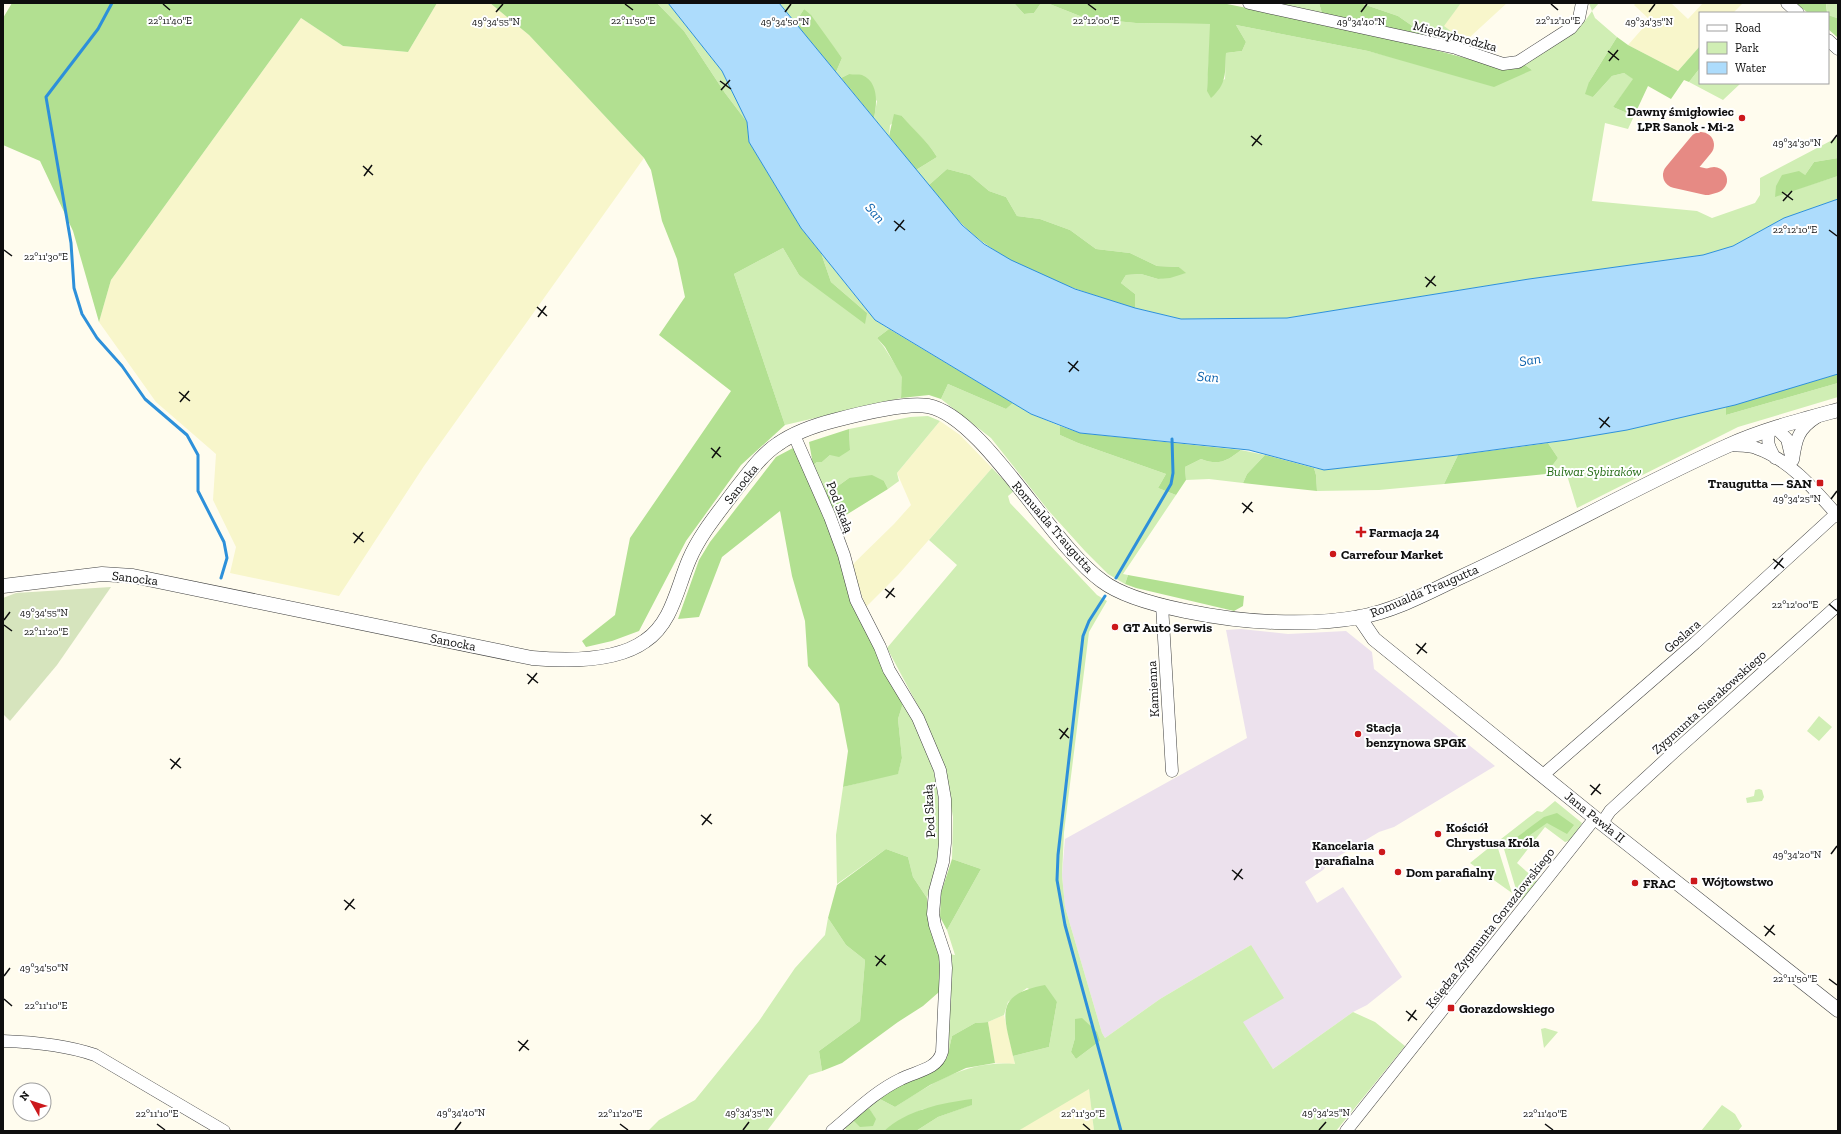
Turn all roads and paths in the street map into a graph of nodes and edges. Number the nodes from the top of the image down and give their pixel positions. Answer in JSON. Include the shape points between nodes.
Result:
{"nodes":[{"id":1,"x":1249,"y":3,"type":"edge"},
{"id":2,"x":1582,"y":3,"type":"edge"},
{"id":3,"x":1786,"y":3,"type":"edge"},
{"id":4,"x":1797,"y":12,"type":"edge"},
{"id":5,"x":1829,"y":41,"type":"edge"},
{"id":6,"x":1838,"y":49,"type":"edge"},
{"id":7,"x":1838,"y":410,"type":"edge"},
{"id":8,"x":1823,"y":414,"type":"junction"},
{"id":9,"x":1773,"y":429,"type":"junction"},
{"id":10,"x":794,"y":435,"type":"junction"},
{"id":11,"x":1728,"y":445,"type":"junction"},
{"id":12,"x":1775,"y":458,"type":"junction"},
{"id":13,"x":1793,"y":460,"type":"junction"},
{"id":14,"x":1797,"y":474,"type":"junction"},
{"id":15,"x":1837,"y":515,"type":"edge"},
{"id":16,"x":3,"y":586,"type":"edge"},
{"id":17,"x":1162,"y":605,"type":"junction"},
{"id":18,"x":1838,"y":605,"type":"edge"},
{"id":19,"x":1359,"y":617,"type":"junction"},
{"id":20,"x":1172,"y":771,"type":"dead end"},
{"id":21,"x":1543,"y":775,"type":"junction"},
{"id":22,"x":1599,"y":820,"type":"junction"},
{"id":23,"x":1838,"y":1010,"type":"edge"},
{"id":24,"x":3,"y":1041,"type":"edge"},
{"id":25,"x":224,"y":1131,"type":"edge"},
{"id":26,"x":832,"y":1131,"type":"edge"},
{"id":27,"x":1346,"y":1131,"type":"edge"}],
"edges":[{"from":1,"to":2,"type":"street","name":"Międzybrodzka","via":[[1456,48],[1496,62],[1510,64],[1518,62],[1571,28],[1579,18]]},
{"from":3,"to":4,"type":"street"},
{"from":5,"to":6,"type":"street"},
{"from":7,"to":8,"type":"street","name":"Romualda Traugutta"},
{"from":8,"to":9,"type":"street","name":"Romualda Traugutta"},
{"from":8,"to":13,"type":"street","via":[[1808,423],[1800,432],[1796,439]]},
{"from":9,"to":11,"type":"street","name":"Romualda Traugutta"},
{"from":9,"to":12,"type":"street","via":[[1767,438],[1768,446]]},
{"from":9,"to":13,"type":"street","via":[[1787,439]]},
{"from":10,"to":16,"type":"street","name":"Sanocka","via":[[773,448],[758,462],[704,532],[688,562],[669,611],[656,633],[624,652],[578,659],[532,658],[133,576],[102,574]]},
{"from":10,"to":17,"type":"street","name":"Romualda Traugutta","via":[[836,420],[870,413],[915,405],[937,409],[956,420],[992,454],[1088,570],[1117,591]]},
{"from":10,"to":26,"type":"street","name":"Pod Skałą","via":[[830,516],[856,600],[889,670],[918,718],[931,746],[940,770],[945,799],[944,850],[933,902],[935,926],[945,955],[946,968],[940,1060],[929,1068],[901,1078],[881,1089]]},
{"from":11,"to":12,"type":"street","via":[[1755,448]]},
{"from":11,"to":19,"type":"street","name":"Romualda Traugutta","via":[[1494,562],[1395,606]]},
{"from":12,"to":14,"type":"street"},
{"from":13,"to":14,"type":"street"},
{"from":14,"to":15,"type":"street"},
{"from":15,"to":21,"type":"street","name":"Goslara"},
{"from":17,"to":19,"type":"street","name":"Romualda Traugutta","via":[[1256,621],[1301,622]]},
{"from":17,"to":20,"type":"street","name":"Kamienna"},
{"from":18,"to":22,"type":"street","name":"Zygmunta Sierakowskiego"},
{"from":19,"to":21,"type":"street","name":"Jana Pawła II","via":[[1374,639]]},
{"from":21,"to":22,"type":"street","name":"Jana Pawła II"},
{"from":22,"to":23,"type":"street","name":"Jana Pawła II"},
{"from":22,"to":27,"type":"street","name":"Księdza Zygmunta Gorazdowskiego"},
{"from":24,"to":25,"type":"street","via":[[40,1043],[95,1055]]}]}
